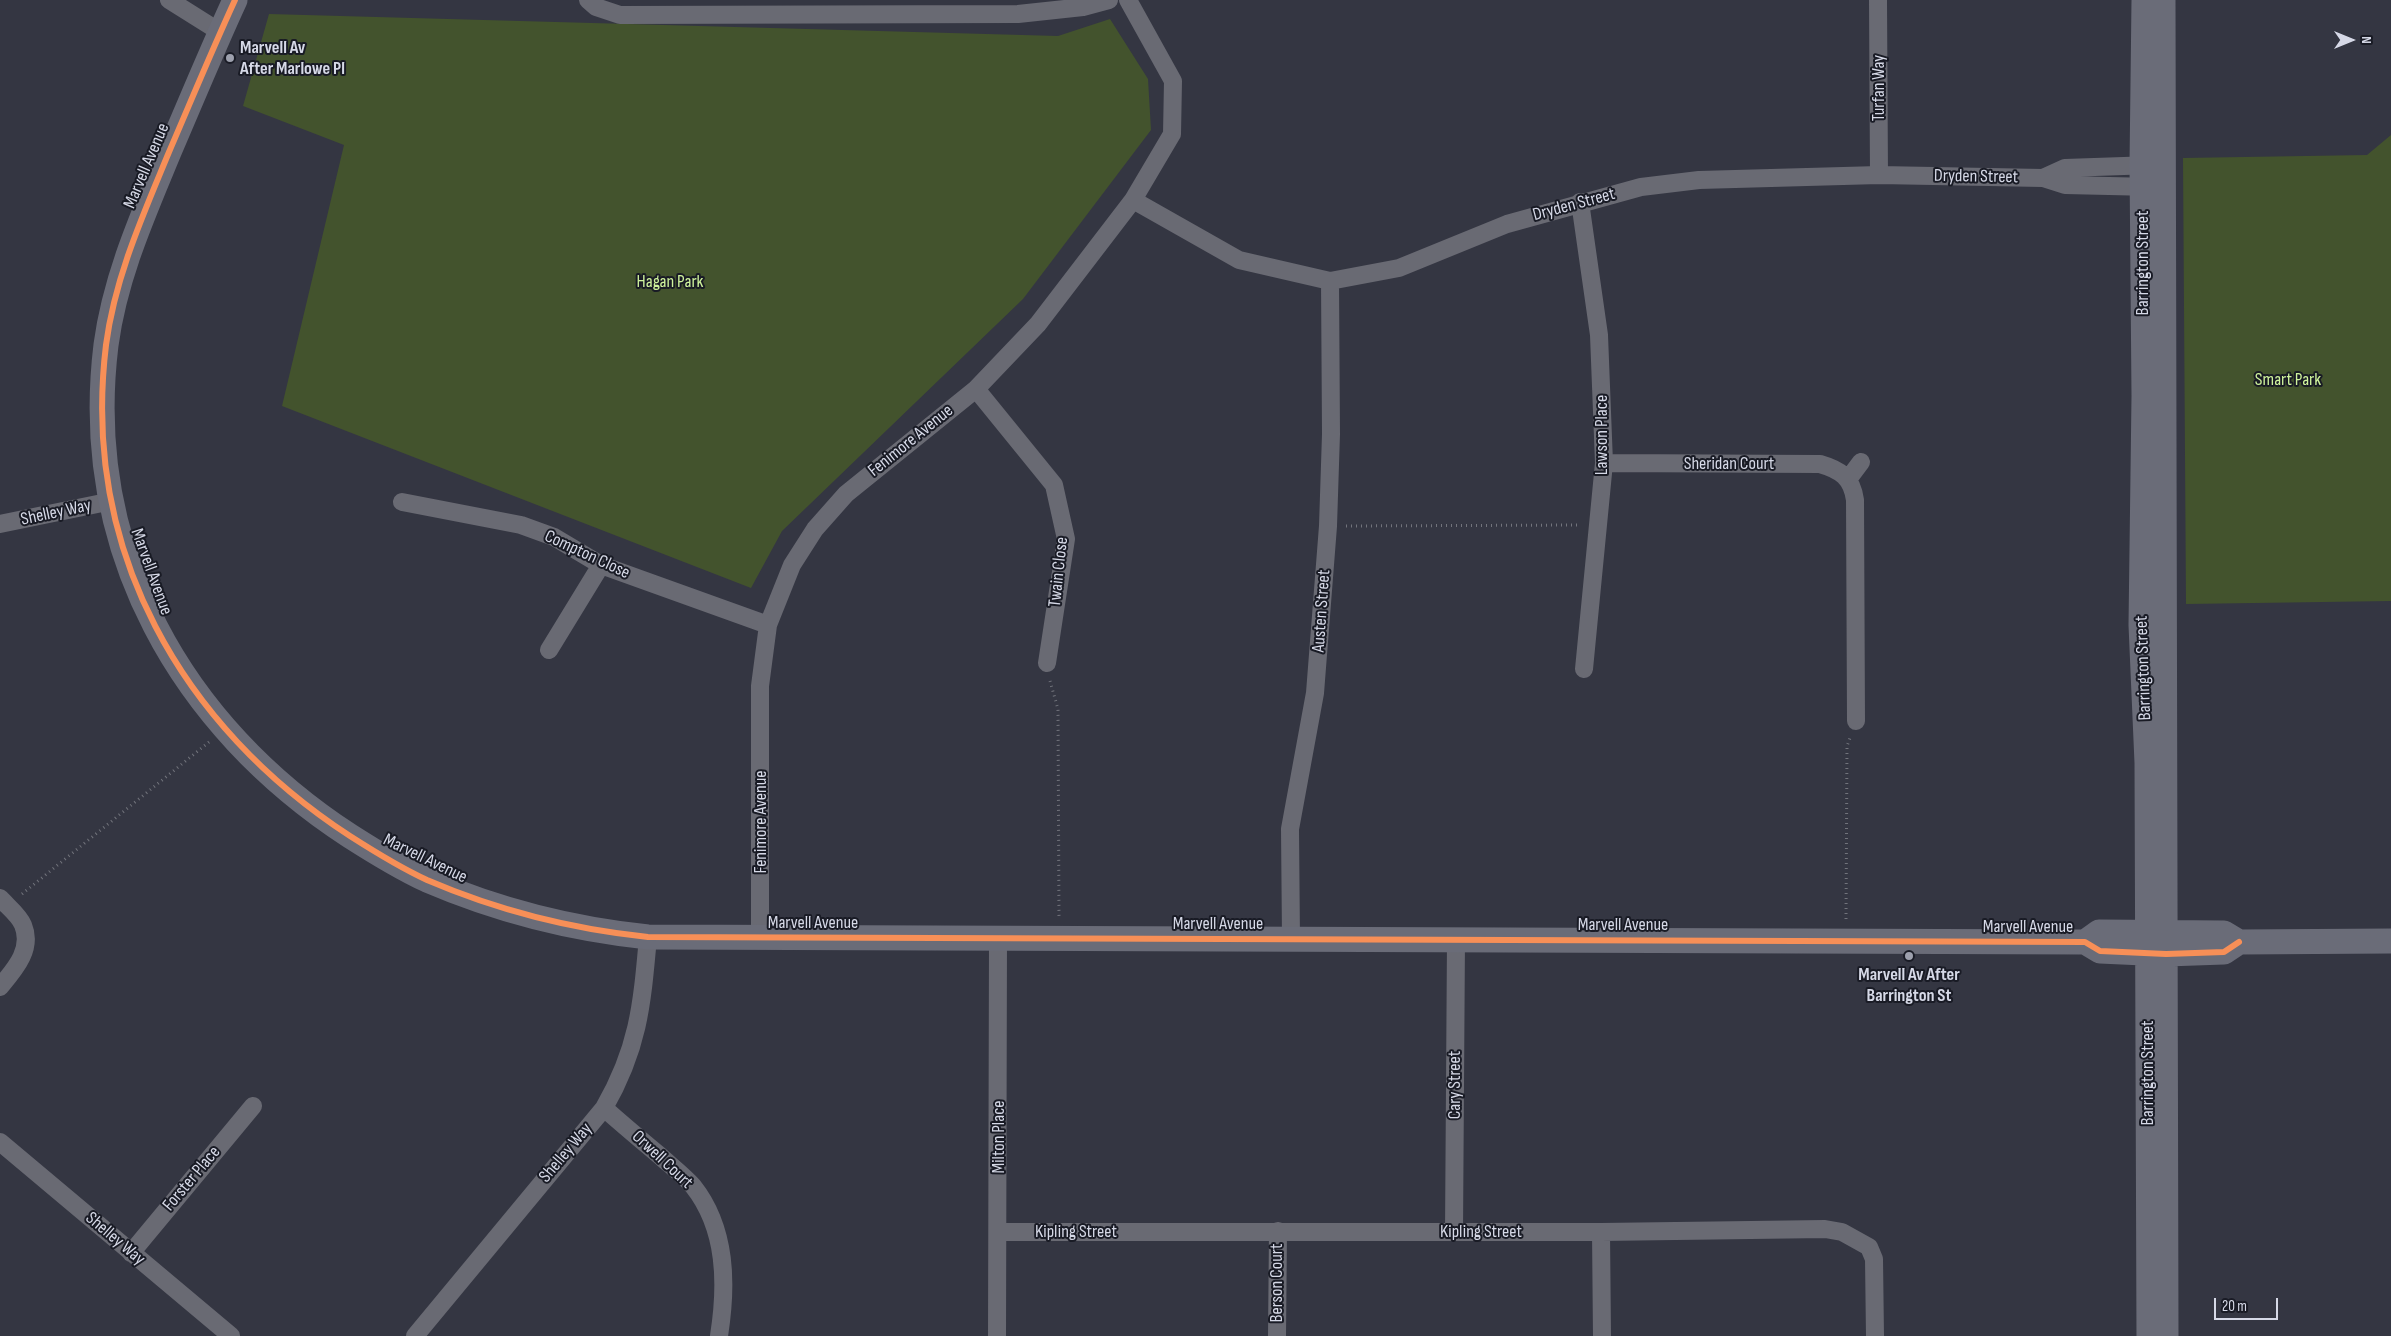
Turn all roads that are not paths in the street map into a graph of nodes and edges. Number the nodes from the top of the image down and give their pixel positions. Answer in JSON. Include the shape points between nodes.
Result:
{"nodes":[{"id":1,"x":169,"y":0,"type":"edge"},
{"id":2,"x":235,"y":0,"type":"edge"},
{"id":3,"x":588,"y":0,"type":"edge"},
{"id":4,"x":1109,"y":0,"type":"edge"},
{"id":5,"x":1128,"y":0,"type":"edge"},
{"id":6,"x":1878,"y":0,"type":"edge"},
{"id":7,"x":2144,"y":0,"type":"edge"},
{"id":8,"x":2162,"y":0,"type":"edge"},
{"id":9,"x":220,"y":32,"type":"junction"},
{"id":10,"x":1879,"y":175,"type":"junction"},
{"id":11,"x":2152,"y":176,"type":"junction"},
{"id":12,"x":1133,"y":200,"type":"junction"},
{"id":13,"x":1580,"y":202,"type":"junction"},
{"id":14,"x":1330,"y":281,"type":"junction"},
{"id":15,"x":976,"y":389,"type":"junction"},
{"id":16,"x":1861,"y":462,"type":"dead end"},
{"id":17,"x":1604,"y":463,"type":"junction"},
{"id":18,"x":1849,"y":478,"type":"junction"},
{"id":19,"x":112,"y":501,"type":"junction"},
{"id":20,"x":402,"y":502,"type":"dead end"},
{"id":21,"x":0,"y":524,"type":"edge"},
{"id":22,"x":601,"y":565,"type":"junction"},
{"id":23,"x":768,"y":625,"type":"junction"},
{"id":24,"x":549,"y":650,"type":"dead end"},
{"id":25,"x":1047,"y":663,"type":"road end"},
{"id":26,"x":1584,"y":669,"type":"dead end"},
{"id":27,"x":1856,"y":721,"type":"road end"},
{"id":28,"x":4,"y":902,"type":"edge"},
{"id":29,"x":648,"y":937,"type":"junction"},
{"id":30,"x":760,"y":938,"type":"junction"},
{"id":31,"x":998,"y":938,"type":"junction"},
{"id":32,"x":1291,"y":939,"type":"junction"},
{"id":33,"x":1456,"y":939,"type":"junction"},
{"id":34,"x":2391,"y":941,"type":"edge"},
{"id":35,"x":2157,"y":943,"type":"junction"},
{"id":36,"x":0,"y":987,"type":"edge"},
{"id":37,"x":253,"y":1106,"type":"dead end"},
{"id":38,"x":604,"y":1108,"type":"junction"},
{"id":39,"x":0,"y":1142,"type":"edge"},
{"id":40,"x":1278,"y":1231,"type":"junction"},
{"id":41,"x":999,"y":1232,"type":"junction"},
{"id":42,"x":1454,"y":1232,"type":"junction"},
{"id":43,"x":1601,"y":1232,"type":"junction"},
{"id":44,"x":131,"y":1253,"type":"junction"},
{"id":45,"x":231,"y":1336,"type":"edge"},
{"id":46,"x":415,"y":1336,"type":"edge"},
{"id":47,"x":719,"y":1336,"type":"edge"},
{"id":48,"x":997,"y":1336,"type":"edge"},
{"id":49,"x":1277,"y":1336,"type":"edge"},
{"id":50,"x":1602,"y":1336,"type":"edge"},
{"id":51,"x":1875,"y":1336,"type":"edge"},
{"id":52,"x":2149,"y":1336,"type":"edge"},
{"id":53,"x":2166,"y":1336,"type":"edge"}],
"edges":[{"from":1,"to":9,"type":"street"},
{"from":2,"to":9,"type":"street","name":"Marvell Avenue"},
{"from":3,"to":4,"type":"street","via":[[596,7],[620,15],[1018,14],[1083,7]]},
{"from":5,"to":12,"type":"street","name":"Fenimore Avenue","via":[[1173,81],[1172,134]]},
{"from":6,"to":10,"type":"street","name":"Turfan Way"},
{"from":7,"to":11,"type":"street","name":"Barrington Street"},
{"from":8,"to":11,"type":"street","name":"Barrington Street"},
{"from":9,"to":19,"type":"street","name":"Marvell Avenue","via":[[135,233],[113,309],[105,363],[102,418]]},
{"from":10,"to":11,"type":"street","name":"Dryden Street","via":[[2043,178],[2065,184]]},
{"from":10,"to":13,"type":"street","name":"Dryden Street","via":[[1699,180],[1642,187]]},
{"from":11,"to":35,"type":"street","name":"Barrington Street"},
{"from":12,"to":14,"type":"street","name":"Dryden Street","via":[[1239,260]]},
{"from":12,"to":15,"type":"street","name":"Fenimore Avenue","via":[[1038,324]]},
{"from":13,"to":14,"type":"street","name":"Dryden Street","via":[[1507,224],[1399,268]]},
{"from":13,"to":17,"type":"street","name":"Lawson Place","via":[[1599,335]]},
{"from":14,"to":32,"type":"street","name":"Austen Street","via":[[1328,526],[1315,693],[1290,830]]},
{"from":15,"to":23,"type":"street","name":"Fenimore Avenue","via":[[846,494],[816,529],[792,565]]},
{"from":15,"to":25,"type":"street","name":"Twain Close","via":[[1054,485],[1066,540]]},
{"from":16,"to":18,"type":"street"},
{"from":17,"to":18,"type":"street","name":"Sheridan Court","via":[[1820,464]]},
{"from":17,"to":26,"type":"street","name":"Lawson Place"},
{"from":18,"to":27,"type":"street","via":[[1855,500]]},
{"from":19,"to":21,"type":"street","name":"Shelley Way"},
{"from":19,"to":29,"type":"street","name":"Marvell Avenue","via":[[137,588],[177,667],[211,713],[249,756],[281,785],[373,851],[425,879],[488,904],[547,921],[598,932]]},
{"from":20,"to":22,"type":"street","name":"Compton Close","via":[[521,525],[554,537]]},
{"from":22,"to":23,"type":"street","name":"Compton Close"},
{"from":22,"to":24,"type":"street"},
{"from":23,"to":30,"type":"street","name":"Fenimore Avenue","via":[[760,686]]},
{"from":28,"to":36,"type":"street","via":[[22,923],[26,947],[15,969]]},
{"from":29,"to":30,"type":"street","name":"Marvell Avenue"},
{"from":29,"to":38,"type":"street","name":"Shelley Way","via":[[642,1009],[621,1077]]},
{"from":30,"to":31,"type":"street","name":"Marvell Avenue"},
{"from":31,"to":32,"type":"street","name":"Marvell Avenue"},
{"from":31,"to":41,"type":"street","name":"Milton Place"},
{"from":32,"to":33,"type":"street","name":"Marvell Avenue"},
{"from":33,"to":35,"type":"street","name":"Marvell Avenue","via":[[2085,942],[2099,932]]},
{"from":33,"to":42,"type":"street","name":"Cary Street"},
{"from":34,"to":35,"type":"street","name":"Marvell Avenue","via":[[2239,942],[2224,933]]},
{"from":35,"to":52,"type":"street","name":"Barrington Street"},
{"from":35,"to":53,"type":"street","name":"Barrington Street"},
{"from":37,"to":44,"type":"street","name":"Forster Place"},
{"from":38,"to":46,"type":"street","name":"Shelley Way"},
{"from":38,"to":47,"type":"street","name":"Orwell Court","via":[[692,1186],[704,1203],[722,1254],[724,1282]]},
{"from":39,"to":44,"type":"street","name":"Shelley Way"},
{"from":40,"to":41,"type":"street","name":"Kipling Street"},
{"from":40,"to":42,"type":"street","name":"Kipling Street"},
{"from":40,"to":49,"type":"street","name":"Berson Court"},
{"from":41,"to":48,"type":"street","name":"Milton Place"},
{"from":42,"to":43,"type":"street","name":"Kipling Street"},
{"from":43,"to":50,"type":"street"},
{"from":43,"to":51,"type":"street","name":"Kipling Street","via":[[1825,1229],[1842,1232],[1870,1247],[1874,1260]]},
{"from":44,"to":45,"type":"street","name":"Shelley Way"}]}
